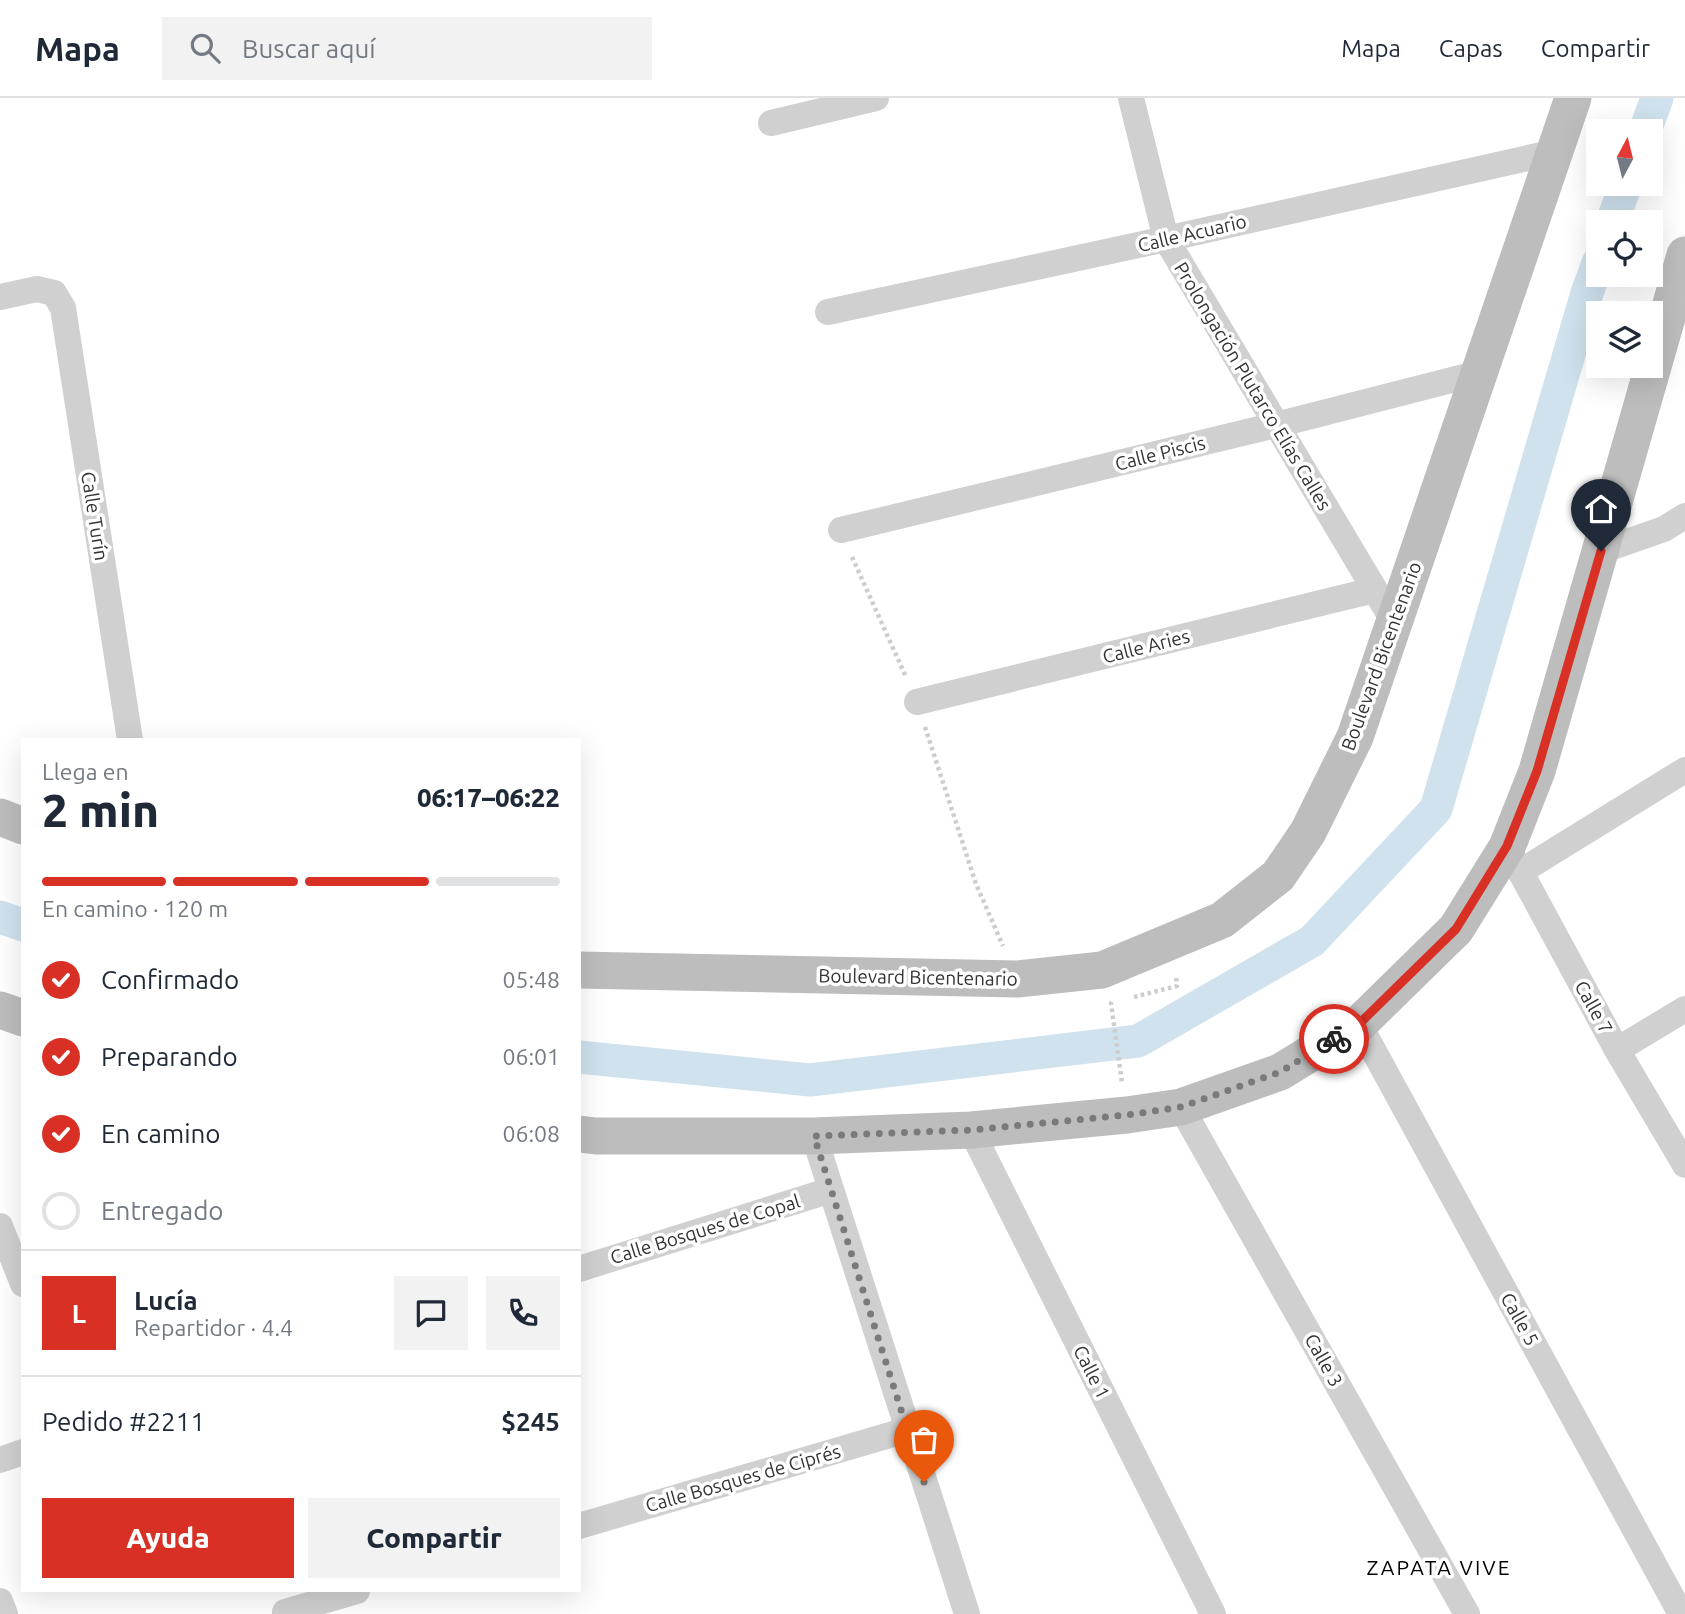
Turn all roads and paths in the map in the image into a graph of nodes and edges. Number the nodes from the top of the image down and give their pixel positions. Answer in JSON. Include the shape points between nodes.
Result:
{"nodes":[{"id":1,"x":876,"y":98,"type":"edge"},
{"id":2,"x":1131,"y":98,"type":"edge"},
{"id":3,"x":1573,"y":98,"type":"edge"},
{"id":4,"x":771,"y":123,"type":"dead end"},
{"id":5,"x":1555,"y":152,"type":"junction"},
{"id":6,"x":1166,"y":239,"type":"junction"},
{"id":7,"x":1684,"y":261,"type":"edge"},
{"id":8,"x":0,"y":297,"type":"edge"},
{"id":9,"x":828,"y":312,"type":"dead end"},
{"id":10,"x":1479,"y":373,"type":"junction"},
{"id":11,"x":1276,"y":425,"type":"junction"},
{"id":12,"x":1685,"y":516,"type":"edge"},
{"id":13,"x":841,"y":530,"type":"joint"},
{"id":14,"x":1601,"y":551,"type":"junction"},
{"id":15,"x":1374,"y":590,"type":"junction"},
{"id":16,"x":1394,"y":622,"type":"junction"},
{"id":17,"x":917,"y":702,"type":"junction"},
{"id":18,"x":130,"y":738,"type":"edge"},
{"id":19,"x":1685,"y":769,"type":"edge"},
{"id":20,"x":0,"y":817,"type":"edge"},
{"id":21,"x":21,"y":825,"type":"edge"},
{"id":22,"x":1514,"y":859,"type":"junction"},
{"id":23,"x":581,"y":970,"type":"edge"},
{"id":24,"x":1017,"y":979,"type":"junction"},
{"id":25,"x":1111,"y":1003,"type":"dead end"},
{"id":26,"x":1685,"y":1009,"type":"edge"},
{"id":27,"x":0,"y":1010,"type":"edge"},
{"id":28,"x":21,"y":1017,"type":"edge"},
{"id":29,"x":1359,"y":1024,"type":"junction"},
{"id":30,"x":1617,"y":1050,"type":"junction"},
{"id":31,"x":1121,"y":1078,"type":"dead end"},
{"id":32,"x":1181,"y":1107,"type":"junction"},
{"id":33,"x":971,"y":1130,"type":"junction"},
{"id":34,"x":581,"y":1134,"type":"edge"},
{"id":35,"x":814,"y":1136,"type":"junction"},
{"id":36,"x":1685,"y":1165,"type":"edge"},
{"id":37,"x":831,"y":1189,"type":"junction"},
{"id":38,"x":0,"y":1226,"type":"edge"},
{"id":39,"x":581,"y":1268,"type":"edge"},
{"id":40,"x":21,"y":1279,"type":"edge"},
{"id":41,"x":907,"y":1430,"type":"junction"},
{"id":42,"x":21,"y":1453,"type":"edge"},
{"id":43,"x":0,"y":1460,"type":"edge"},
{"id":44,"x":581,"y":1525,"type":"edge"},
{"id":45,"x":352,"y":1592,"type":"edge"},
{"id":46,"x":0,"y":1601,"type":"edge"},
{"id":47,"x":283,"y":1606,"type":"edge"},
{"id":48,"x":5,"y":1614,"type":"edge"},
{"id":49,"x":967,"y":1614,"type":"edge"},
{"id":50,"x":1213,"y":1614,"type":"edge"},
{"id":51,"x":1467,"y":1614,"type":"edge"},
{"id":52,"x":1681,"y":1614,"type":"edge"}],
"edges":[{"from":1,"to":4,"type":"street"},
{"from":2,"to":6,"type":"street","name":"Prolongación Plutarco Elías Calles"},
{"from":3,"to":5,"type":"main road","name":"Boulevard Bicentenario"},
{"from":5,"to":6,"type":"street","name":"Calle Acuario"},
{"from":5,"to":10,"type":"main road","name":"Boulevard Bicentenario"},
{"from":6,"to":9,"type":"street","name":"Calle Acuario"},
{"from":6,"to":11,"type":"street","name":"Prolongación Plutarco Elías Calles"},
{"from":7,"to":14,"type":"main road"},
{"from":8,"to":18,"type":"street","name":"Calle Turín","via":[[37,289],[54,293],[63,308]]},
{"from":10,"to":11,"type":"street","name":"Calle Piscis"},
{"from":10,"to":16,"type":"main road","name":"Boulevard Bicentenario"},
{"from":11,"to":13,"type":"street","name":"Calle Piscis"},
{"from":11,"to":15,"type":"street","name":"Prolongación Plutarco Elías Calles"},
{"from":12,"to":14,"type":"street","via":[[1664,529]]},
{"from":13,"to":17,"type":"path"},
{"from":14,"to":22,"type":"main road"},
{"from":15,"to":16,"type":"street","name":"Prolongación Plutarco Elías Calles"},
{"from":15,"to":17,"type":"street","name":"Calle Aries"},
{"from":16,"to":24,"type":"main road","name":"Boulevard Bicentenario","via":[[1355,737],[1308,832],[1278,877],[1222,920],[1102,970]]},
{"from":17,"to":24,"type":"path","via":[[976,884]]},
{"from":19,"to":22,"type":"street"},
{"from":20,"to":21,"type":"main road"},
{"from":22,"to":29,"type":"main road","via":[[1456,929]]},
{"from":22,"to":30,"type":"street","name":"Calle 7"},
{"from":23,"to":24,"type":"main road","name":"Boulevard Bicentenario"},
{"from":25,"to":31,"type":"path"},
{"from":26,"to":30,"type":"street"},
{"from":27,"to":28,"type":"main road"},
{"from":29,"to":32,"type":"main road","via":[[1280,1072]]},
{"from":29,"to":52,"type":"street","name":"Calle 5"},
{"from":30,"to":36,"type":"street","name":"Calle 7"},
{"from":32,"to":33,"type":"main road"},
{"from":32,"to":51,"type":"street","name":"Calle 3"},
{"from":33,"to":35,"type":"main road"},
{"from":33,"to":50,"type":"street","name":"Calle 1"},
{"from":34,"to":35,"type":"main road"},
{"from":35,"to":37,"type":"street"},
{"from":37,"to":39,"type":"street","name":"Calle Bosques de Copal"},
{"from":37,"to":41,"type":"street"},
{"from":38,"to":40,"type":"street"},
{"from":41,"to":44,"type":"street","name":"Calle Bosques de Ciprés"},
{"from":41,"to":49,"type":"street"},
{"from":42,"to":43,"type":"street"},
{"from":45,"to":47,"type":"street"},
{"from":46,"to":48,"type":"street"}]}
